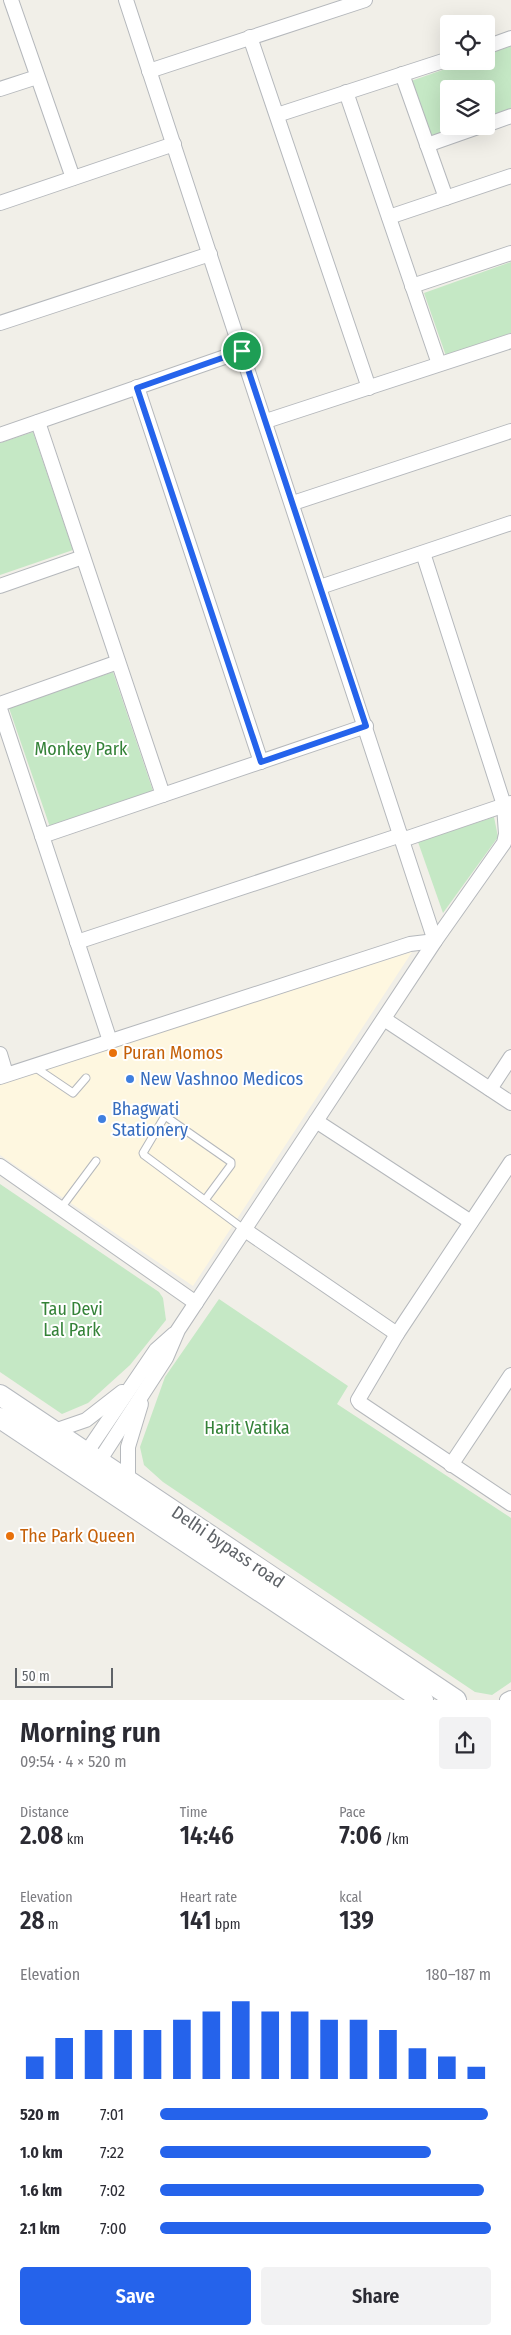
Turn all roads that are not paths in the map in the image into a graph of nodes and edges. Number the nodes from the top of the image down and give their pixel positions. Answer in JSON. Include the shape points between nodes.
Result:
{"nodes":[{"id":1,"x":11,"y":0,"type":"edge"},
{"id":2,"x":126,"y":0,"type":"edge"},
{"id":3,"x":365,"y":0,"type":"edge"},
{"id":4,"x":250,"y":37,"type":"junction"},
{"id":5,"x":511,"y":38,"type":"edge"},
{"id":6,"x":495,"y":43,"type":"edge"},
{"id":7,"x":440,"y":62,"type":"edge"},
{"id":8,"x":149,"y":71,"type":"junction"},
{"id":9,"x":402,"y":74,"type":"junction"},
{"id":10,"x":37,"y":77,"type":"junction"},
{"id":11,"x":0,"y":89,"type":"edge"},
{"id":12,"x":346,"y":92,"type":"junction"},
{"id":13,"x":277,"y":115,"type":"junction"},
{"id":14,"x":511,"y":116,"type":"edge"},
{"id":15,"x":495,"y":121,"type":"edge"},
{"id":16,"x":455,"y":135,"type":"edge"},
{"id":17,"x":174,"y":144,"type":"junction"},
{"id":18,"x":427,"y":145,"type":"junction"},
{"id":19,"x":511,"y":176,"type":"edge"},
{"id":20,"x":73,"y":178,"type":"junction"},
{"id":21,"x":446,"y":198,"type":"junction"},
{"id":22,"x":0,"y":202,"type":"edge"},
{"id":23,"x":389,"y":218,"type":"junction"},
{"id":24,"x":511,"y":253,"type":"edge"},
{"id":25,"x":210,"y":254,"type":"junction"},
{"id":26,"x":412,"y":286,"type":"junction"},
{"id":27,"x":0,"y":323,"type":"edge"},
{"id":28,"x":511,"y":341,"type":"edge"},
{"id":29,"x":242,"y":351,"type":"junction"},
{"id":30,"x":439,"y":364,"type":"junction"},
{"id":31,"x":137,"y":388,"type":"junction"},
{"id":32,"x":369,"y":388,"type":"junction"},
{"id":33,"x":266,"y":421,"type":"junction"},
{"id":34,"x":38,"y":422,"type":"junction"},
{"id":35,"x":511,"y":431,"type":"edge"},
{"id":36,"x":0,"y":435,"type":"edge"},
{"id":37,"x":293,"y":503,"type":"junction"},
{"id":38,"x":510,"y":526,"type":"edge"},
{"id":39,"x":423,"y":553,"type":"junction"},
{"id":40,"x":83,"y":557,"type":"junction"},
{"id":41,"x":0,"y":586,"type":"edge"},
{"id":42,"x":320,"y":587,"type":"junction"},
{"id":43,"x":118,"y":662,"type":"junction"},
{"id":44,"x":0,"y":704,"type":"edge"},
{"id":45,"x":0,"y":709,"type":"edge"},
{"id":46,"x":366,"y":726,"type":"junction"},
{"id":47,"x":261,"y":762,"type":"junction"},
{"id":48,"x":163,"y":795,"type":"junction"},
{"id":49,"x":508,"y":804,"type":"edge"},
{"id":50,"x":42,"y":836,"type":"junction"},
{"id":51,"x":401,"y":837,"type":"junction"},
{"id":52,"x":435,"y":941,"type":"junction"},
{"id":53,"x":77,"y":942,"type":"junction"},
{"id":54,"x":384,"y":1019,"type":"junction"},
{"id":55,"x":110,"y":1041,"type":"junction"},
{"id":56,"x":0,"y":1054,"type":"edge"},
{"id":57,"x":511,"y":1057,"type":"edge"},
{"id":58,"x":32,"y":1066,"type":"junction"},
{"id":59,"x":3,"y":1076,"type":"edge"},
{"id":60,"x":86,"y":1078,"type":"dead end"},
{"id":61,"x":490,"y":1089,"type":"junction"},
{"id":62,"x":511,"y":1103,"type":"edge"},
{"id":63,"x":316,"y":1121,"type":"junction"},
{"id":64,"x":96,"y":1161,"type":"dead end"},
{"id":65,"x":511,"y":1162,"type":"edge"},
{"id":66,"x":0,"y":1166,"type":"edge"},
{"id":67,"x":205,"y":1200,"type":"junction"},
{"id":68,"x":61,"y":1208,"type":"junction"},
{"id":69,"x":471,"y":1222,"type":"junction"},
{"id":70,"x":245,"y":1230,"type":"junction"},
{"id":71,"x":196,"y":1302,"type":"junction"},
{"id":72,"x":397,"y":1334,"type":"junction"},
{"id":73,"x":511,"y":1375,"type":"edge"},
{"id":74,"x":140,"y":1386,"type":"junction"},
{"id":75,"x":0,"y":1395,"type":"edge"},
{"id":76,"x":0,"y":1418,"type":"edge"},
{"id":77,"x":54,"y":1431,"type":"junction"},
{"id":78,"x":87,"y":1465,"type":"junction"},
{"id":79,"x":451,"y":1465,"type":"junction"},
{"id":80,"x":128,"y":1481,"type":"junction"},
{"id":81,"x":511,"y":1504,"type":"edge"},
{"id":82,"x":511,"y":1698,"type":"edge"},
{"id":83,"x":423,"y":1700,"type":"edge"},
{"id":84,"x":456,"y":1700,"type":"edge"},
{"id":85,"x":507,"y":1700,"type":"edge"}],
"edges":[{"from":1,"to":10,"type":"street"},
{"from":2,"to":8,"type":"street"},
{"from":3,"to":4,"type":"street"},
{"from":4,"to":8,"type":"street"},
{"from":4,"to":13,"type":"street"},
{"from":5,"to":6,"type":"street"},
{"from":7,"to":9,"type":"street"},
{"from":8,"to":17,"type":"street"},
{"from":9,"to":12,"type":"street"},
{"from":9,"to":18,"type":"street"},
{"from":10,"to":11,"type":"street"},
{"from":10,"to":20,"type":"street"},
{"from":12,"to":13,"type":"street"},
{"from":12,"to":23,"type":"street"},
{"from":13,"to":32,"type":"street"},
{"from":14,"to":15,"type":"street"},
{"from":16,"to":18,"type":"street"},
{"from":17,"to":20,"type":"street"},
{"from":17,"to":25,"type":"street"},
{"from":18,"to":21,"type":"street"},
{"from":19,"to":21,"type":"street"},
{"from":20,"to":22,"type":"street"},
{"from":21,"to":23,"type":"street"},
{"from":23,"to":26,"type":"street"},
{"from":24,"to":26,"type":"street"},
{"from":25,"to":27,"type":"street"},
{"from":25,"to":29,"type":"street"},
{"from":26,"to":30,"type":"street"},
{"from":28,"to":30,"type":"street"},
{"from":29,"to":31,"type":"street"},
{"from":29,"to":33,"type":"street"},
{"from":30,"to":32,"type":"street"},
{"from":31,"to":34,"type":"street"},
{"from":31,"to":47,"type":"street"},
{"from":32,"to":33,"type":"street"},
{"from":33,"to":37,"type":"street"},
{"from":34,"to":36,"type":"street"},
{"from":34,"to":40,"type":"street"},
{"from":35,"to":37,"type":"street"},
{"from":37,"to":42,"type":"street"},
{"from":38,"to":39,"type":"street"},
{"from":39,"to":42,"type":"street"},
{"from":39,"to":49,"type":"street"},
{"from":40,"to":41,"type":"street"},
{"from":40,"to":43,"type":"street"},
{"from":42,"to":46,"type":"street"},
{"from":43,"to":44,"type":"street"},
{"from":43,"to":48,"type":"street"},
{"from":45,"to":50,"type":"street"},
{"from":46,"to":47,"type":"street"},
{"from":46,"to":51,"type":"street"},
{"from":47,"to":48,"type":"street"},
{"from":48,"to":50,"type":"street"},
{"from":49,"to":51,"type":"street"},
{"from":49,"to":52,"type":"street","via":[[504,843]]},
{"from":50,"to":53,"type":"street"},
{"from":51,"to":52,"type":"street"},
{"from":51,"to":53,"type":"street"},
{"from":52,"to":54,"type":"street"},
{"from":52,"to":55,"type":"street","via":[[410,944]]},
{"from":53,"to":55,"type":"street"},
{"from":54,"to":61,"type":"street"},
{"from":54,"to":63,"type":"street"},
{"from":55,"to":58,"type":"street"},
{"from":56,"to":59,"type":"street"},
{"from":57,"to":61,"type":"street"},
{"from":58,"to":59,"type":"street"},
{"from":58,"to":60,"type":"lane","via":[[73,1093]]},
{"from":61,"to":62,"type":"street"},
{"from":63,"to":69,"type":"street"},
{"from":63,"to":70,"type":"street"},
{"from":64,"to":68,"type":"lane"},
{"from":65,"to":69,"type":"street"},
{"from":66,"to":68,"type":"street"},
{"from":67,"to":67,"type":"lane","via":[[143,1153],[165,1116],[231,1162]]},
{"from":67,"to":70,"type":"lane"},
{"from":68,"to":71,"type":"street"},
{"from":69,"to":72,"type":"street"},
{"from":70,"to":71,"type":"street"},
{"from":70,"to":72,"type":"street"},
{"from":71,"to":74,"type":"street","via":[[178,1330],[156,1350]]},
{"from":72,"to":79,"type":"street","via":[[358,1400]]},
{"from":73,"to":79,"type":"street"},
{"from":74,"to":77,"type":"street","via":[[86,1420]]},
{"from":74,"to":78,"type":"street"},
{"from":74,"to":80,"type":"street","via":[[128,1447]]},
{"from":75,"to":77,"type":"main road","name":"Delhi bypass road"},
{"from":76,"to":78,"type":"main road","name":"Delhi bypass road"},
{"from":77,"to":78,"type":"main road","name":"Delhi bypass road"},
{"from":78,"to":80,"type":"main road","name":"Delhi bypass road"},
{"from":78,"to":83,"type":"main road","name":"Delhi bypass road"},
{"from":79,"to":81,"type":"street"},
{"from":80,"to":84,"type":"main road","name":"Delhi bypass road"},
{"from":82,"to":85,"type":"street"}]}
